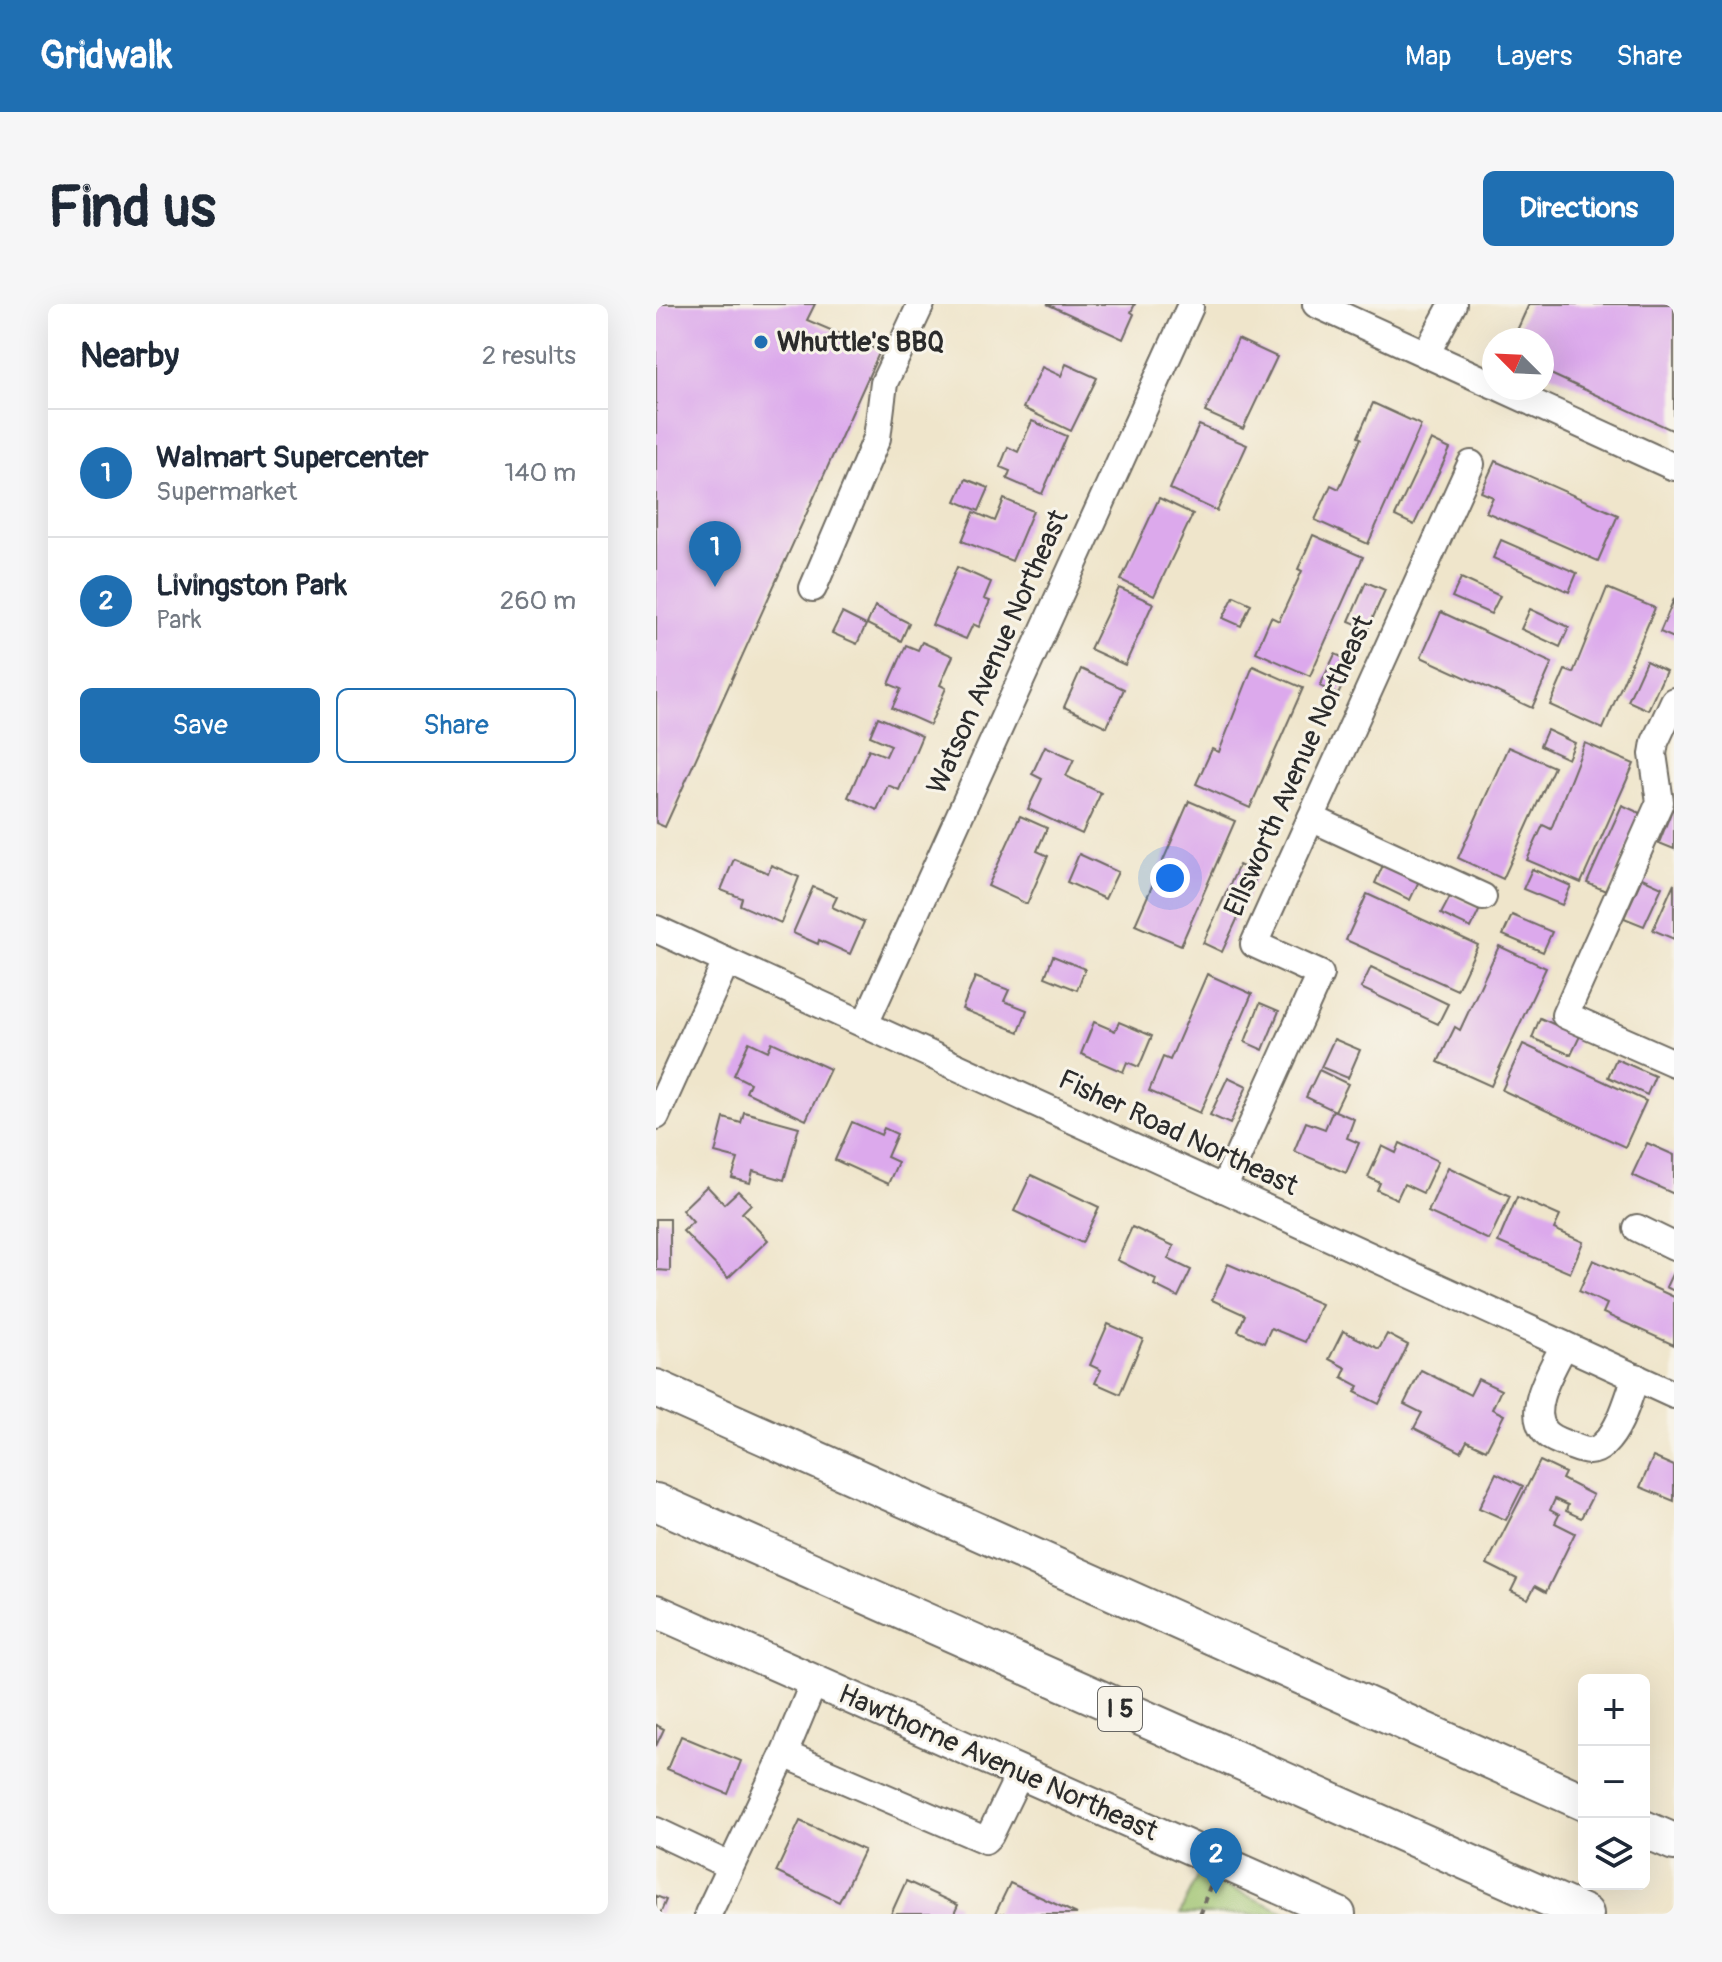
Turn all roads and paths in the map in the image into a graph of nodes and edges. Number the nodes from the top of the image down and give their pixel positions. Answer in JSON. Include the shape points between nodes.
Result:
{"nodes":[{"id":1,"x":921,"y":304,"type":"edge"},
{"id":2,"x":1316,"y":304,"type":"edge"},
{"id":3,"x":1453,"y":304,"type":"edge"},
{"id":4,"x":1190,"y":307,"type":"dead end"},
{"id":5,"x":1426,"y":354,"type":"junction"},
{"id":6,"x":1482,"y":380,"type":"edge"},
{"id":7,"x":1527,"y":400,"type":"edge"},
{"id":8,"x":1471,"y":464,"type":"dead end"},
{"id":9,"x":1674,"y":467,"type":"edge"},
{"id":10,"x":813,"y":588,"type":"dead end"},
{"id":11,"x":1674,"y":701,"type":"edge"},
{"id":12,"x":1311,"y":818,"type":"junction"},
{"id":13,"x":1483,"y":897,"type":"dead end"},
{"id":14,"x":656,"y":929,"type":"edge"},
{"id":15,"x":726,"y":962,"type":"junction"},
{"id":16,"x":865,"y":1024,"type":"junction"},
{"id":17,"x":1674,"y":1063,"type":"edge"},
{"id":18,"x":656,"y":1116,"type":"edge"},
{"id":19,"x":1223,"y":1189,"type":"junction"},
{"id":20,"x":1637,"y":1228,"type":"dead end"},
{"id":21,"x":1674,"y":1246,"type":"edge"},
{"id":22,"x":1564,"y":1345,"type":"junction"},
{"id":23,"x":1636,"y":1377,"type":"junction"},
{"id":24,"x":656,"y":1388,"type":"edge"},
{"id":25,"x":1674,"y":1395,"type":"edge"},
{"id":26,"x":656,"y":1502,"type":"edge"},
{"id":27,"x":656,"y":1611,"type":"edge"},
{"id":28,"x":814,"y":1682,"type":"junction"},
{"id":29,"x":784,"y":1754,"type":"junction"},
{"id":30,"x":1020,"y":1773,"type":"junction"},
{"id":31,"x":1578,"y":1799,"type":"edge"},
{"id":32,"x":656,"y":1831,"type":"edge"},
{"id":33,"x":1650,"y":1832,"type":"edge"},
{"id":34,"x":1674,"y":1842,"type":"edge"},
{"id":35,"x":730,"y":1866,"type":"junction"},
{"id":36,"x":708,"y":1914,"type":"edge"},
{"id":37,"x":1339,"y":1914,"type":"edge"},
{"id":38,"x":1585,"y":1914,"type":"edge"}],
"edges":[{"from":1,"to":10,"type":"street","via":[[884,383],[877,438]]},
{"from":2,"to":5,"type":"street"},
{"from":3,"to":5,"type":"street"},
{"from":4,"to":16,"type":"street","name":"Watson Avenue Northeast"},
{"from":5,"to":6,"type":"street"},
{"from":7,"to":9,"type":"street"},
{"from":8,"to":12,"type":"street","name":"Ellsworth Avenue Northeast"},
{"from":11,"to":17,"type":"street","via":[[1653,754],[1660,802],[1565,1015]]},
{"from":12,"to":13,"type":"street"},
{"from":12,"to":19,"type":"street","name":"Ellsworth Avenue Northeast","via":[[1254,944],[1320,974]]},
{"from":14,"to":15,"type":"street","name":"Fisher Road Northeast"},
{"from":15,"to":16,"type":"street","name":"Fisher Road Northeast"},
{"from":15,"to":18,"type":"street"},
{"from":16,"to":19,"type":"street","name":"Fisher Road Northeast"},
{"from":19,"to":22,"type":"street","name":"Fisher Road Northeast"},
{"from":20,"to":21,"type":"street"},
{"from":22,"to":23,"type":"street","name":"Fisher Road Northeast"},
{"from":22,"to":23,"type":"street","via":[[1539,1404],[1538,1419],[1551,1437],[1585,1452],[1597,1450],[1613,1432]]},
{"from":23,"to":25,"type":"street","name":"Fisher Road Northeast"},
{"from":24,"to":31,"type":"highway"},
{"from":26,"to":38,"type":"highway","number":"I 5"},
{"from":27,"to":28,"type":"main road","name":"Hawthorne Avenue Northeast"},
{"from":28,"to":29,"type":"street"},
{"from":28,"to":30,"type":"main road","name":"Hawthorne Avenue Northeast"},
{"from":29,"to":30,"type":"street","via":[[985,1840]]},
{"from":29,"to":35,"type":"street"},
{"from":30,"to":37,"type":"main road","name":"Hawthorne Avenue Northeast"},
{"from":32,"to":35,"type":"street"},
{"from":33,"to":34,"type":"highway"},
{"from":35,"to":36,"type":"street"}]}
